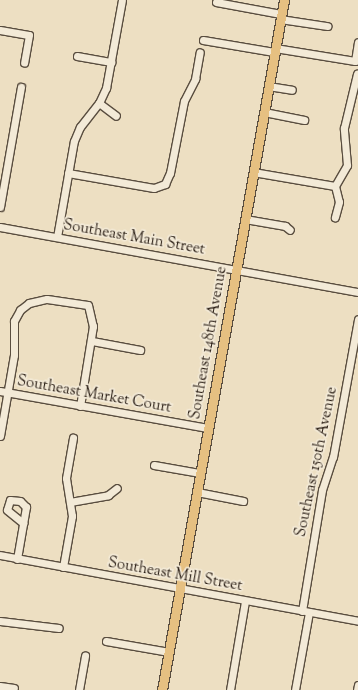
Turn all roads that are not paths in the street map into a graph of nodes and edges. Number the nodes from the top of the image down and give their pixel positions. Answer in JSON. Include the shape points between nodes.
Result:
{"nodes":[{"id":1,"x":122,"y":0,"type":"edge"},
{"id":2,"x":284,"y":0,"type":"edge"},
{"id":3,"x":216,"y":2,"type":"dead end"},
{"id":4,"x":281,"y":17,"type":"junction"},
{"id":5,"x":327,"y":26,"type":"dead end"},
{"id":6,"x":0,"y":30,"type":"edge"},
{"id":7,"x":203,"y":40,"type":"dead end"},
{"id":8,"x":358,"y":42,"type":"edge"},
{"id":9,"x":275,"y":50,"type":"junction"},
{"id":10,"x":200,"y":52,"type":"dead end"},
{"id":11,"x":77,"y":56,"type":"dead end"},
{"id":12,"x":111,"y":62,"type":"junction"},
{"id":13,"x":24,"y":63,"type":"dead end"},
{"id":14,"x":357,"y":74,"type":"dead end"},
{"id":15,"x":268,"y":86,"type":"junction"},
{"id":16,"x":21,"y":87,"type":"dead end"},
{"id":17,"x":292,"y":90,"type":"dead end"},
{"id":18,"x":99,"y":103,"type":"junction"},
{"id":19,"x":264,"y":112,"type":"junction"},
{"id":20,"x":116,"y":116,"type":"dead end"},
{"id":21,"x":304,"y":120,"type":"dead end"},
{"id":22,"x":253,"y":172,"type":"junction"},
{"id":23,"x":68,"y":173,"type":"junction"},
{"id":24,"x":335,"y":186,"type":"junction"},
{"id":25,"x":0,"y":207,"type":"edge"},
{"id":26,"x":335,"y":217,"type":"dead end"},
{"id":27,"x":245,"y":218,"type":"junction"},
{"id":28,"x":0,"y":227,"type":"edge"},
{"id":29,"x":290,"y":230,"type":"dead end"},
{"id":30,"x":57,"y":237,"type":"junction"},
{"id":31,"x":236,"y":270,"type":"junction"},
{"id":32,"x":358,"y":292,"type":"edge"},
{"id":33,"x":358,"y":319,"type":"edge"},
{"id":34,"x":92,"y":341,"type":"junction"},
{"id":35,"x":140,"y":350,"type":"dead end"},
{"id":36,"x":0,"y":391,"type":"edge"},
{"id":37,"x":8,"y":393,"type":"junction"},
{"id":38,"x":80,"y":406,"type":"junction"},
{"id":39,"x":208,"y":428,"type":"junction"},
{"id":40,"x":0,"y":436,"type":"edge"},
{"id":41,"x":73,"y":438,"type":"dead end"},
{"id":42,"x":154,"y":465,"type":"dead end"},
{"id":43,"x":200,"y":473,"type":"junction"},
{"id":44,"x":117,"y":488,"type":"dead end"},
{"id":45,"x":197,"y":492,"type":"junction"},
{"id":46,"x":243,"y":501,"type":"dead end"},
{"id":47,"x":70,"y":502,"type":"junction"},
{"id":48,"x":23,"y":523,"type":"dead end"},
{"id":49,"x":0,"y":556,"type":"edge"},
{"id":50,"x":17,"y":559,"type":"junction"},
{"id":51,"x":63,"y":567,"type":"junction"},
{"id":52,"x":180,"y":589,"type":"junction"},
{"id":53,"x":246,"y":601,"type":"junction"},
{"id":54,"x":305,"y":612,"type":"junction"},
{"id":55,"x":0,"y":621,"type":"edge"},
{"id":56,"x":358,"y":621,"type":"edge"},
{"id":57,"x":59,"y":628,"type":"dead end"},
{"id":58,"x":106,"y":640,"type":"dead end"},
{"id":59,"x":169,"y":652,"type":"junction"},
{"id":60,"x":85,"y":656,"type":"dead end"},
{"id":61,"x":358,"y":685,"type":"edge"},
{"id":62,"x":0,"y":686,"type":"edge"},
{"id":63,"x":14,"y":688,"type":"dead end"},
{"id":64,"x":79,"y":690,"type":"edge"},
{"id":65,"x":162,"y":690,"type":"edge"},
{"id":66,"x":230,"y":690,"type":"edge"},
{"id":67,"x":295,"y":690,"type":"edge"},
{"id":68,"x":357,"y":690,"type":"edge"}],
"edges":[{"from":1,"to":12,"type":"street"},
{"from":2,"to":4,"type":"main road","name":"Southeast 148th Avenue"},
{"from":3,"to":4,"type":"street"},
{"from":4,"to":5,"type":"street"},
{"from":4,"to":9,"type":"main road","name":"Southeast 148th Avenue"},
{"from":6,"to":13,"type":"street","via":[[29,34]]},
{"from":7,"to":9,"type":"street"},
{"from":8,"to":9,"type":"street","via":[[355,61]]},
{"from":9,"to":15,"type":"main road","name":"Southeast 148th Avenue"},
{"from":10,"to":23,"type":"street","via":[[195,78],[184,101],[170,174],[165,184],[154,188]]},
{"from":11,"to":12,"type":"street"},
{"from":12,"to":18,"type":"street"},
{"from":14,"to":24,"type":"street","via":[[344,128],[347,165]]},
{"from":15,"to":17,"type":"street"},
{"from":15,"to":19,"type":"main road","name":"Southeast 148th Avenue"},
{"from":16,"to":25,"type":"street"},
{"from":18,"to":20,"type":"street"},
{"from":18,"to":23,"type":"street","via":[[77,132]]},
{"from":19,"to":21,"type":"street"},
{"from":19,"to":22,"type":"main road","name":"Southeast 148th Avenue"},
{"from":22,"to":24,"type":"street"},
{"from":22,"to":27,"type":"main road","name":"Southeast 148th Avenue"},
{"from":23,"to":30,"type":"street"},
{"from":24,"to":26,"type":"street","via":[[339,202]]},
{"from":27,"to":29,"type":"street","via":[[285,226]]},
{"from":27,"to":31,"type":"main road","name":"Southeast 148th Avenue"},
{"from":28,"to":30,"type":"street","name":"Southeast Main Street"},
{"from":30,"to":31,"type":"street","name":"Southeast Main Street"},
{"from":31,"to":32,"type":"street","name":"Southeast Main Street"},
{"from":31,"to":39,"type":"main road","name":"Southeast 148th Avenue"},
{"from":33,"to":54,"type":"street","name":"Southeast 150th Avenue","via":[[333,457],[322,490]]},
{"from":34,"to":35,"type":"street"},
{"from":34,"to":37,"type":"street","via":[[93,326],[88,305],[47,300],[29,303],[20,310],[14,321],[14,355]]},
{"from":34,"to":38,"type":"street"},
{"from":36,"to":37,"type":"street","name":"Southeast Market Court"},
{"from":37,"to":38,"type":"street","name":"Southeast Market Court"},
{"from":37,"to":40,"type":"street"},
{"from":38,"to":39,"type":"street","name":"Southeast Market Court"},
{"from":39,"to":43,"type":"main road","name":"Southeast 148th Avenue"},
{"from":41,"to":47,"type":"street","via":[[66,478]]},
{"from":42,"to":43,"type":"street"},
{"from":43,"to":45,"type":"main road","name":"Southeast 148th Avenue"},
{"from":44,"to":47,"type":"street","via":[[108,495]]},
{"from":45,"to":46,"type":"street"},
{"from":45,"to":52,"type":"main road","name":"Southeast 148th Avenue"},
{"from":47,"to":51,"type":"street","via":[[72,516]]},
{"from":48,"to":50,"type":"street"},
{"from":49,"to":50,"type":"street","name":"Southeast Mill Street"},
{"from":50,"to":51,"type":"street","name":"Southeast Mill Street"},
{"from":51,"to":52,"type":"street","name":"Southeast Mill Street"},
{"from":52,"to":53,"type":"street","name":"Southeast Mill Street"},
{"from":52,"to":59,"type":"main road","name":"Southeast 148th Avenue"},
{"from":53,"to":54,"type":"street","name":"Southeast Mill Street"},
{"from":53,"to":66,"type":"street"},
{"from":54,"to":56,"type":"street","name":"Southeast Mill Street"},
{"from":54,"to":67,"type":"street","name":"Southeast 150th Avenue"},
{"from":55,"to":57,"type":"street"},
{"from":58,"to":59,"type":"street"},
{"from":59,"to":65,"type":"main road","name":"Southeast 148th Avenue"},
{"from":60,"to":64,"type":"street"},
{"from":61,"to":68,"type":"street"},
{"from":62,"to":63,"type":"street"}]}
